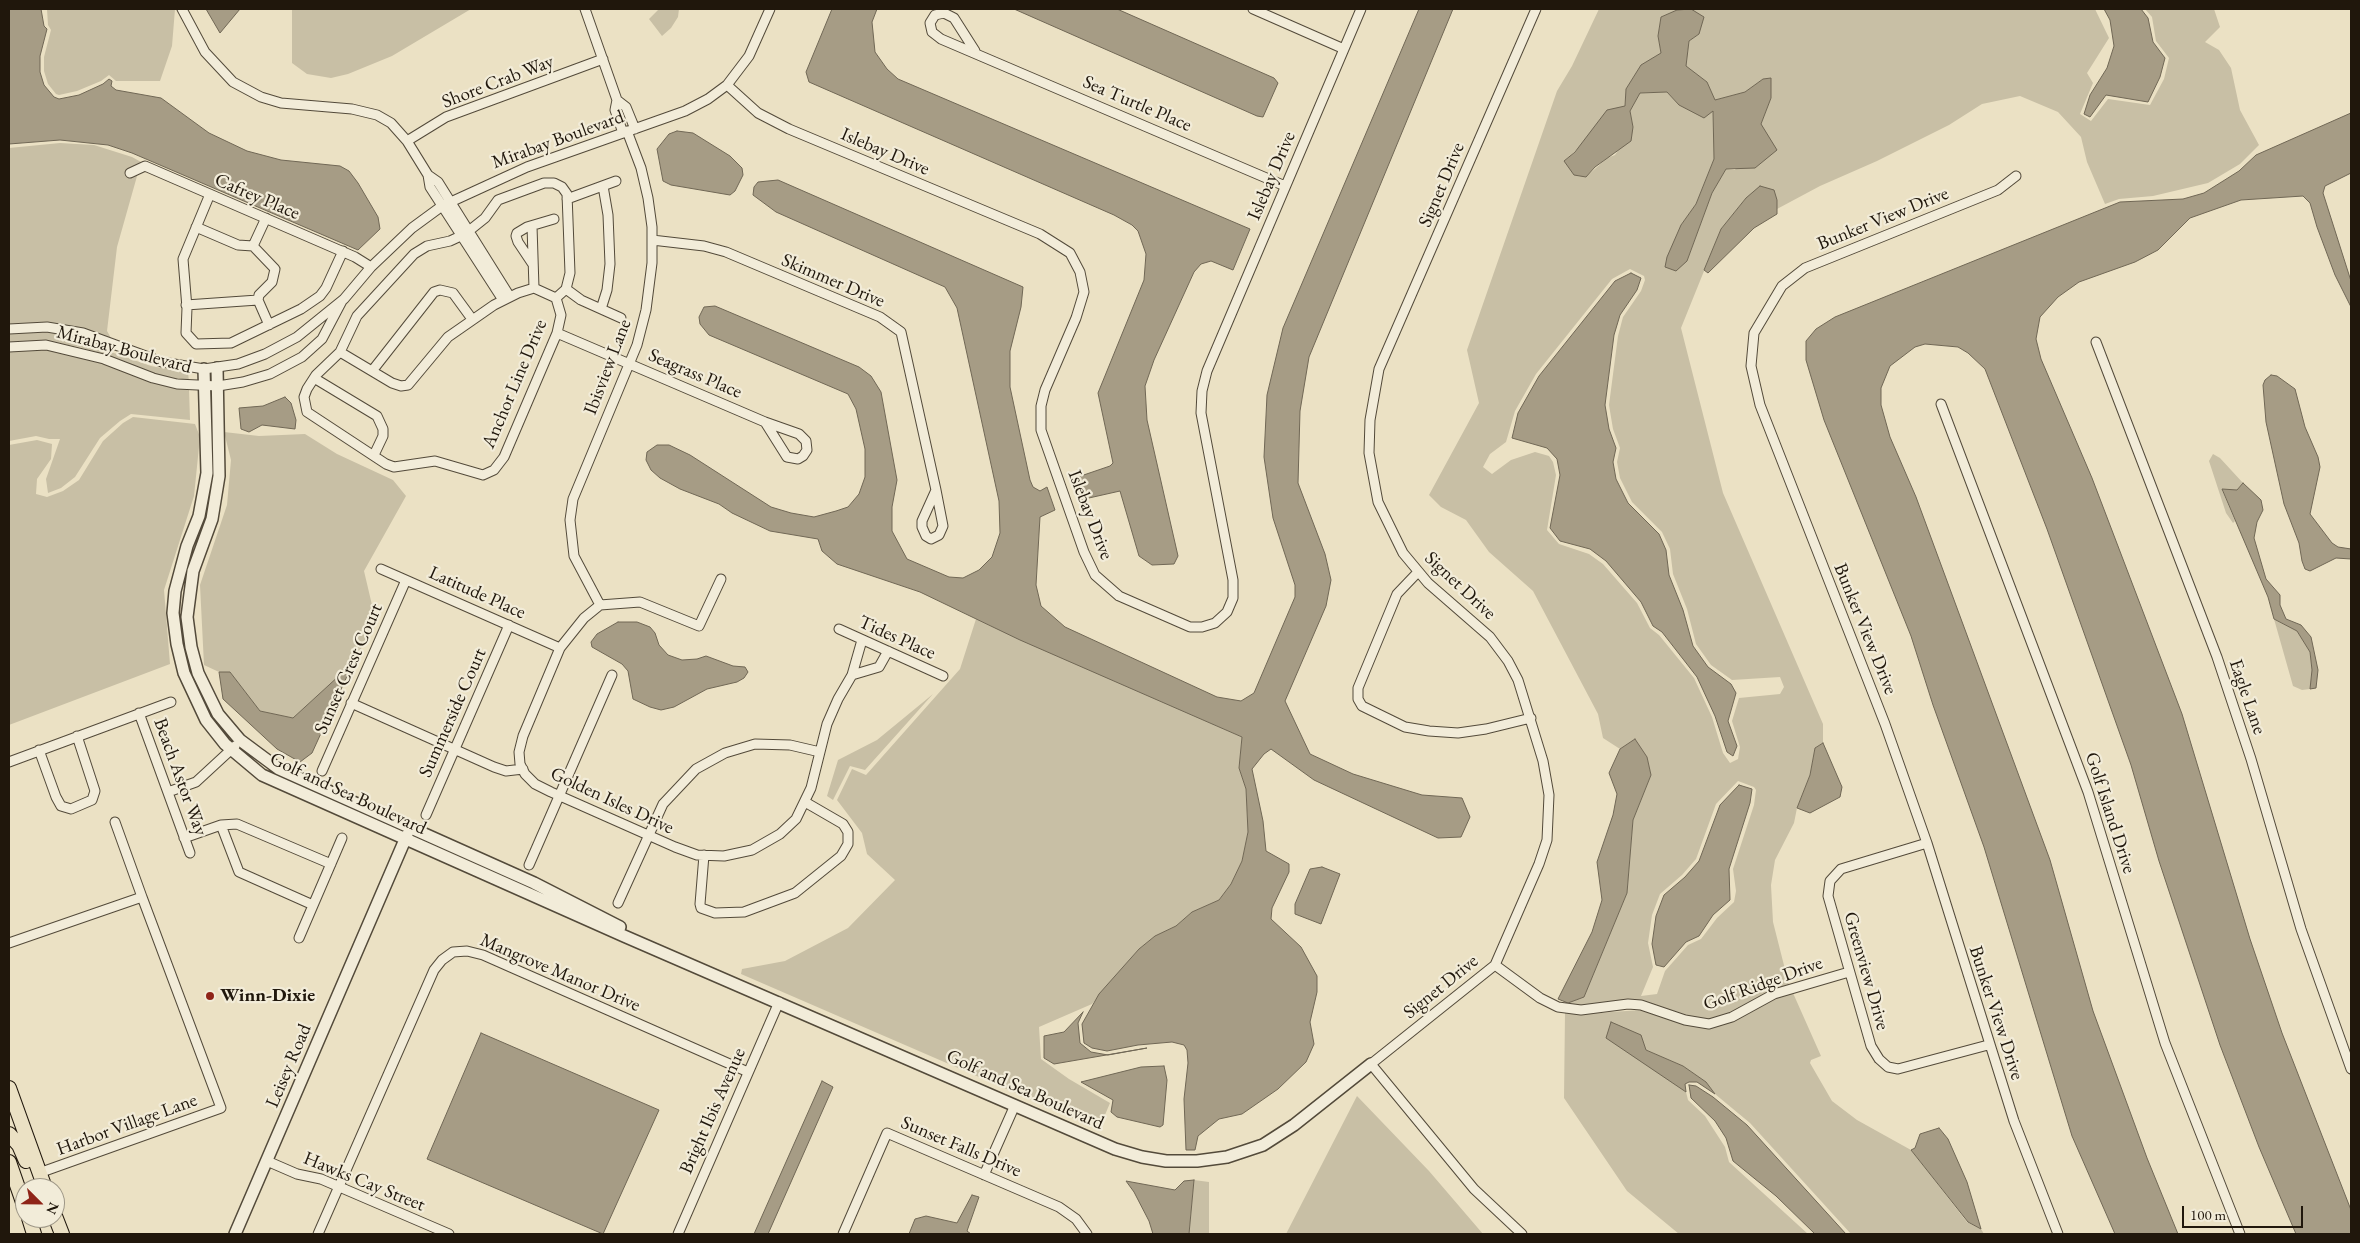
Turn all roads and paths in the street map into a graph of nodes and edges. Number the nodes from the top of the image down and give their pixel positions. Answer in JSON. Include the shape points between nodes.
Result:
{"nodes":[{"id":1,"x":182,"y":9,"type":"edge"},
{"id":2,"x":585,"y":9,"type":"edge"},
{"id":3,"x":770,"y":9,"type":"edge"},
{"id":4,"x":1253,"y":9,"type":"edge"},
{"id":5,"x":1361,"y":9,"type":"edge"},
{"id":6,"x":1536,"y":9,"type":"edge"},
{"id":7,"x":1344,"y":49,"type":"junction"},
{"id":8,"x":975,"y":52,"type":"junction"},
{"id":9,"x":603,"y":59,"type":"junction"},
{"id":10,"x":727,"y":85,"type":"junction"},
{"id":11,"x":628,"y":131,"type":"junction"},
{"id":12,"x":407,"y":141,"type":"junction"},
{"id":13,"x":130,"y":173,"type":"dead end"},
{"id":14,"x":2016,"y":176,"type":"dead end"},
{"id":15,"x":616,"y":181,"type":"dead end"},
{"id":16,"x":603,"y":186,"type":"junction"},
{"id":17,"x":1285,"y":186,"type":"junction"},
{"id":18,"x":210,"y":194,"type":"junction"},
{"id":19,"x":567,"y":199,"type":"junction"},
{"id":20,"x":446,"y":204,"type":"junction"},
{"id":21,"x":266,"y":218,"type":"junction"},
{"id":22,"x":554,"y":219,"type":"dead end"},
{"id":23,"x":532,"y":226,"type":"junction"},
{"id":24,"x":196,"y":227,"type":"junction"},
{"id":25,"x":469,"y":231,"type":"junction"},
{"id":26,"x":460,"y":236,"type":"junction"},
{"id":27,"x":652,"y":240,"type":"junction"},
{"id":28,"x":253,"y":246,"type":"junction"},
{"id":29,"x":343,"y":252,"type":"junction"},
{"id":30,"x":532,"y":263,"type":"junction"},
{"id":31,"x":371,"y":267,"type":"junction"},
{"id":32,"x":534,"y":288,"type":"junction"},
{"id":33,"x":566,"y":289,"type":"junction"},
{"id":34,"x":506,"y":298,"type":"junction"},
{"id":35,"x":556,"y":298,"type":"junction"},
{"id":36,"x":344,"y":299,"type":"junction"},
{"id":37,"x":258,"y":300,"type":"junction"},
{"id":38,"x":186,"y":305,"type":"junction"},
{"id":39,"x":601,"y":309,"type":"junction"},
{"id":40,"x":622,"y":318,"type":"dead end"},
{"id":41,"x":472,"y":319,"type":"junction"},
{"id":42,"x":270,"y":325,"type":"junction"},
{"id":43,"x":9,"y":329,"type":"edge"},
{"id":44,"x":557,"y":333,"type":"junction"},
{"id":45,"x":2096,"y":342,"type":"dead end"},
{"id":46,"x":9,"y":347,"type":"edge"},
{"id":47,"x":340,"y":352,"type":"junction"},
{"id":48,"x":629,"y":364,"type":"junction"},
{"id":49,"x":217,"y":368,"type":"junction"},
{"id":50,"x":204,"y":369,"type":"junction"},
{"id":51,"x":372,"y":371,"type":"junction"},
{"id":52,"x":314,"y":378,"type":"junction"},
{"id":53,"x":205,"y":386,"type":"junction"},
{"id":54,"x":218,"y":386,"type":"junction"},
{"id":55,"x":1941,"y":404,"type":"dead end"},
{"id":56,"x":765,"y":422,"type":"junction"},
{"id":57,"x":374,"y":455,"type":"junction"},
{"id":58,"x":936,"y":490,"type":"junction"},
{"id":59,"x":381,"y":569,"type":"dead end"},
{"id":60,"x":1418,"y":572,"type":"junction"},
{"id":61,"x":721,"y":579,"type":"dead end"},
{"id":62,"x":406,"y":580,"type":"junction"},
{"id":63,"x":600,"y":605,"type":"junction"},
{"id":64,"x":509,"y":625,"type":"junction"},
{"id":65,"x":838,"y":629,"type":"dead end"},
{"id":66,"x":862,"y":640,"type":"junction"},
{"id":67,"x":560,"y":648,"type":"junction"},
{"id":68,"x":888,"y":651,"type":"junction"},
{"id":69,"x":612,"y":675,"type":"dead end"},
{"id":70,"x":852,"y":675,"type":"junction"},
{"id":71,"x":943,"y":676,"type":"dead end"},
{"id":72,"x":171,"y":702,"type":"dead end"},
{"id":73,"x":350,"y":703,"type":"junction"},
{"id":74,"x":139,"y":713,"type":"junction"},
{"id":75,"x":1531,"y":718,"type":"junction"},
{"id":76,"x":77,"y":736,"type":"junction"},
{"id":77,"x":240,"y":740,"type":"junction"},
{"id":78,"x":231,"y":749,"type":"junction"},
{"id":79,"x":39,"y":750,"type":"junction"},
{"id":80,"x":454,"y":750,"type":"junction"},
{"id":81,"x":820,"y":752,"type":"junction"},
{"id":82,"x":9,"y":762,"type":"edge"},
{"id":83,"x":522,"y":770,"type":"junction"},
{"id":84,"x":322,"y":771,"type":"dead end"},
{"id":85,"x":168,"y":792,"type":"junction"},
{"id":86,"x":559,"y":796,"type":"junction"},
{"id":87,"x":805,"y":802,"type":"junction"},
{"id":88,"x":426,"y":815,"type":"dead end"},
{"id":89,"x":115,"y":822,"type":"dead end"},
{"id":90,"x":221,"y":825,"type":"junction"},
{"id":91,"x":410,"y":829,"type":"junction"},
{"id":92,"x":648,"y":836,"type":"junction"},
{"id":93,"x":184,"y":838,"type":"junction"},
{"id":94,"x":342,"y":838,"type":"dead end"},
{"id":95,"x":405,"y":840,"type":"junction"},
{"id":96,"x":1927,"y":843,"type":"junction"},
{"id":97,"x":190,"y":853,"type":"dead end"},
{"id":98,"x":704,"y":855,"type":"junction"},
{"id":99,"x":330,"y":864,"type":"junction"},
{"id":100,"x":529,"y":865,"type":"dead end"},
{"id":101,"x":142,"y":897,"type":"junction"},
{"id":102,"x":618,"y":903,"type":"dead end"},
{"id":103,"x":313,"y":905,"type":"junction"},
{"id":104,"x":299,"y":938,"type":"dead end"},
{"id":105,"x":9,"y":943,"type":"edge"},
{"id":106,"x":658,"y":949,"type":"junction"},
{"id":107,"x":1495,"y":965,"type":"junction"},
{"id":108,"x":1849,"y":972,"type":"junction"},
{"id":109,"x":779,"y":1002,"type":"junction"},
{"id":110,"x":1988,"y":1045,"type":"junction"},
{"id":111,"x":1371,"y":1064,"type":"junction"},
{"id":112,"x":2351,"y":1069,"type":"edge"},
{"id":113,"x":748,"y":1072,"type":"junction"},
{"id":114,"x":9,"y":1088,"type":"edge"},
{"id":115,"x":1015,"y":1104,"type":"junction"},
{"id":116,"x":9,"y":1134,"type":"edge"},
{"id":117,"x":267,"y":1161,"type":"junction"},
{"id":118,"x":9,"y":1162,"type":"edge"},
{"id":119,"x":39,"y":1173,"type":"junction"},
{"id":120,"x":984,"y":1175,"type":"junction"},
{"id":121,"x":31,"y":1178,"type":"edge"},
{"id":122,"x":41,"y":1178,"type":"edge"},
{"id":123,"x":15,"y":1179,"type":"edge"},
{"id":124,"x":339,"y":1187,"type":"junction"},
{"id":125,"x":235,"y":1234,"type":"edge"},
{"id":126,"x":318,"y":1234,"type":"edge"},
{"id":127,"x":449,"y":1234,"type":"edge"},
{"id":128,"x":678,"y":1234,"type":"edge"},
{"id":129,"x":843,"y":1234,"type":"edge"},
{"id":130,"x":1088,"y":1234,"type":"edge"},
{"id":131,"x":1522,"y":1234,"type":"edge"},
{"id":132,"x":2058,"y":1234,"type":"edge"},
{"id":133,"x":2240,"y":1234,"type":"edge"}],
"edges":[{"from":1,"to":12,"type":"street","via":[[206,52],[233,82],[281,103],[367,111],[390,123]]},
{"from":2,"to":9,"type":"street","name":"Ibisview Lane"},
{"from":3,"to":10,"type":"street","name":"Mirabay Boulevard","via":[[749,56]]},
{"from":4,"to":7,"type":"street"},
{"from":5,"to":7,"type":"street","name":"Islebay Drive"},
{"from":6,"to":60,"type":"street","name":"Signet Drive","via":[[1379,369],[1374,391],[1369,453],[1378,502],[1402,553]]},
{"from":7,"to":17,"type":"street","name":"Islebay Drive"},
{"from":8,"to":8,"type":"street","name":"Sea Turtle Place","via":[[954,18],[944,13],[935,15],[930,23],[932,32],[941,39]]},
{"from":8,"to":17,"type":"street","name":"Sea Turtle Place"},
{"from":9,"to":11,"type":"street","name":"Ibisview Lane","via":[[617,100],[614,110]]},
{"from":9,"to":12,"type":"street","name":"Shore Crab Way","via":[[446,117]]},
{"from":10,"to":11,"type":"street","name":"Mirabay Boulevard","via":[[708,100],[685,111]]},
{"from":10,"to":17,"type":"street","name":"Islebay Drive","via":[[758,113],[789,129],[1040,234],[1070,254],[1080,272],[1084,292],[1045,390],[1041,430],[1095,575],[1119,596],[1190,627],[1202,628],[1215,623],[1227,612],[1233,598],[1233,580],[1201,413],[1202,391],[1207,371]]},
{"from":11,"to":20,"type":"street","name":"Mirabay Boulevard","via":[[527,167]]},
{"from":11,"to":27,"type":"street","name":"Ibisview Lane","via":[[648,198]]},
{"from":12,"to":20,"type":"street","via":[[428,175],[438,182]]},
{"from":13,"to":18,"type":"street","name":"Cafrey Place","via":[[145,166]]},
{"from":14,"to":96,"type":"street","name":"Bunker View Drive","via":[[1998,190],[1805,268],[1782,286],[1754,333],[1751,366],[1760,405],[1885,724]]},
{"from":15,"to":16,"type":"street"},
{"from":16,"to":19,"type":"street"},
{"from":16,"to":39,"type":"street","via":[[609,224],[610,264]]},
{"from":18,"to":21,"type":"street","name":"Cafrey Place"},
{"from":18,"to":24,"type":"street"},
{"from":19,"to":25,"type":"street","name":"Anchor Line Drive","via":[[562,187],[544,183],[498,200],[485,218]]},
{"from":19,"to":33,"type":"street","via":[[570,273]]},
{"from":20,"to":25,"type":"street"},
{"from":20,"to":26,"type":"street"},
{"from":20,"to":31,"type":"street","name":"Mirabay Boulevard","via":[[412,228]]},
{"from":21,"to":28,"type":"street"},
{"from":21,"to":29,"type":"street","name":"Cafrey Place"},
{"from":22,"to":23,"type":"street"},
{"from":23,"to":30,"type":"street"},
{"from":23,"to":30,"type":"street","via":[[516,236]]},
{"from":24,"to":28,"type":"street","via":[[238,245]]},
{"from":24,"to":38,"type":"street","via":[[183,259]]},
{"from":25,"to":26,"type":"street","name":"Anchor Line Drive"},
{"from":25,"to":34,"type":"street"},
{"from":26,"to":34,"type":"street"},
{"from":26,"to":47,"type":"street","name":"Anchor Line Drive","via":[[427,246],[414,254],[357,316]]},
{"from":27,"to":48,"type":"street","name":"Ibisview Lane","via":[[646,310]]},
{"from":27,"to":58,"type":"street","name":"Skimmer Drive","via":[[726,252],[880,317],[901,332]]},
{"from":28,"to":37,"type":"street","via":[[275,270],[272,282]]},
{"from":29,"to":31,"type":"street","name":"Cafrey Place"},
{"from":29,"to":42,"type":"street","via":[[320,296]]},
{"from":30,"to":32,"type":"street"},
{"from":31,"to":36,"type":"street","name":"Mirabay Boulevard"},
{"from":32,"to":34,"type":"street","name":"Anchor Line Drive"},
{"from":32,"to":35,"type":"street","name":"Anchor Line Drive"},
{"from":33,"to":35,"type":"street"},
{"from":33,"to":39,"type":"street"},
{"from":34,"to":41,"type":"street","name":"Anchor Line Drive"},
{"from":35,"to":44,"type":"street","name":"Anchor Line Drive","via":[[561,315]]},
{"from":36,"to":49,"type":"street","name":"Mirabay Boulevard","via":[[297,337],[265,354]]},
{"from":36,"to":54,"type":"street","name":"Mirabay Boulevard","via":[[322,340],[302,357],[270,374]]},
{"from":37,"to":38,"type":"street"},
{"from":37,"to":42,"type":"street"},
{"from":38,"to":42,"type":"street","via":[[186,333],[196,344],[231,343]]},
{"from":39,"to":40,"type":"street"},
{"from":41,"to":51,"type":"street","name":"Anchor Line Drive","via":[[448,337],[408,385],[392,383]]},
{"from":41,"to":51,"type":"street","via":[[453,293],[434,292]]},
{"from":43,"to":50,"type":"street","name":"Mirabay Boulevard","via":[[47,327],[83,333],[162,362]]},
{"from":44,"to":48,"type":"street","name":"Seagrass Place"},
{"from":44,"to":57,"type":"street","name":"Anchor Line Drive","via":[[504,457],[494,470],[483,475],[435,461],[394,467]]},
{"from":45,"to":112,"type":"street","name":"Eagle Lane","via":[[2217,657],[2301,928]]},
{"from":46,"to":53,"type":"street","name":"Mirabay Boulevard","via":[[46,345],[78,351],[153,378]]},
{"from":47,"to":51,"type":"street","name":"Anchor Line Drive"},
{"from":47,"to":52,"type":"street","name":"Anchor Line Drive"},
{"from":48,"to":56,"type":"street","name":"Seagrass Place"},
{"from":48,"to":63,"type":"street","name":"Ibisview Lane","via":[[573,499],[570,520],[574,556]]},
{"from":49,"to":50,"type":"street","name":"Mirabay Boulevard"},
{"from":49,"to":54,"type":"street","name":"Golf and Sea Boulevard"},
{"from":50,"to":53,"type":"street","name":"Golf and Sea Boulevard"},
{"from":52,"to":57,"type":"street","via":[[377,416],[383,436]]},
{"from":52,"to":57,"type":"street","name":"Anchor Line Drive","via":[[304,397],[307,412]]},
{"from":53,"to":54,"type":"street","name":"Mirabay Boulevard"},
{"from":53,"to":78,"type":"street","name":"Golf and Sea Boulevard","via":[[207,473],[199,516],[180,568],[174,613],[177,644],[194,697],[206,720]]},
{"from":54,"to":77,"type":"street","name":"Golf and Sea Boulevard","via":[[218,484],[212,519],[193,571],[187,617],[198,673],[218,714]]},
{"from":55,"to":133,"type":"street","name":"Golf Island Drive","via":[[2088,792],[2165,1043]]},
{"from":56,"to":56,"type":"street","name":"Seagrass Place","via":[[787,457],[798,459],[803,456],[807,450],[806,441],[799,434]]},
{"from":58,"to":58,"type":"street","name":"Skimmer Drive","via":[[922,521],[926,536],[931,539],[940,535],[944,526]]},
{"from":59,"to":62,"type":"street","name":"Latitude Place"},
{"from":60,"to":75,"type":"street","name":"Signet Drive","via":[[1490,637],[1518,680]]},
{"from":60,"to":75,"type":"street","via":[[1401,589],[1358,688],[1362,706],[1405,726],[1429,732],[1458,733]]},
{"from":61,"to":63,"type":"street","via":[[699,626],[640,602]]},
{"from":62,"to":64,"type":"street","name":"Latitude Place"},
{"from":62,"to":73,"type":"street","name":"Sunset Crest Court"},
{"from":63,"to":67,"type":"street","name":"Golden Isles Drive","via":[[584,618]]},
{"from":64,"to":67,"type":"street","name":"Latitude Place"},
{"from":64,"to":80,"type":"street","name":"Summerside Court"},
{"from":65,"to":66,"type":"street","name":"Tides Place"},
{"from":66,"to":68,"type":"street","name":"Tides Place"},
{"from":66,"to":70,"type":"street","name":"Golden Isles Drive"},
{"from":67,"to":83,"type":"street","name":"Golden Isles Drive","via":[[523,736],[519,752]]},
{"from":68,"to":70,"type":"street","via":[[879,668]]},
{"from":68,"to":71,"type":"street","name":"Tides Place"},
{"from":69,"to":86,"type":"street"},
{"from":70,"to":81,"type":"street","name":"Golden Isles Drive","via":[[831,716]]},
{"from":72,"to":74,"type":"street"},
{"from":73,"to":80,"type":"street"},
{"from":73,"to":84,"type":"street","name":"Sunset Crest Court"},
{"from":74,"to":76,"type":"street"},
{"from":74,"to":85,"type":"street","name":"Beach Astor Way"},
{"from":75,"to":107,"type":"street","name":"Signet Drive","via":[[1550,795],[1547,840]]},
{"from":76,"to":79,"type":"street"},
{"from":76,"to":79,"type":"street","via":[[94,791],[92,800],[71,809],[61,806],[56,797]]},
{"from":77,"to":78,"type":"street"},
{"from":77,"to":91,"type":"street","name":"Golf and Sea Boulevard","via":[[279,770]]},
{"from":78,"to":85,"type":"street","via":[[196,782]]},
{"from":78,"to":95,"type":"street","name":"Golf and Sea Boulevard","via":[[262,775],[282,786]]},
{"from":79,"to":82,"type":"street"},
{"from":80,"to":83,"type":"street","via":[[506,771]]},
{"from":80,"to":88,"type":"street","name":"Summerside Court"},
{"from":81,"to":87,"type":"street","name":"Golden Isles Drive"},
{"from":81,"to":92,"type":"street","via":[[790,745],[755,744],[708,760],[673,791]]},
{"from":83,"to":86,"type":"street","name":"Golden Isles Drive","via":[[535,784]]},
{"from":85,"to":93,"type":"street","name":"Beach Astor Way"},
{"from":86,"to":92,"type":"street","name":"Golden Isles Drive"},
{"from":86,"to":100,"type":"street"},
{"from":87,"to":98,"type":"street","name":"Golden Isles Drive","via":[[796,819],[780,834],[752,850],[724,856]]},
{"from":87,"to":98,"type":"street","via":[[843,824],[848,832],[848,844],[841,856],[795,893],[744,912],[714,913],[701,908]]},
{"from":89,"to":101,"type":"street"},
{"from":90,"to":93,"type":"street"},
{"from":90,"to":99,"type":"street","via":[[237,824]]},
{"from":90,"to":103,"type":"street","via":[[239,872]]},
{"from":91,"to":95,"type":"street","name":"Leisey Road"},
{"from":91,"to":106,"type":"street","name":"Golf and Sea Boulevard","via":[[565,898]]},
{"from":92,"to":98,"type":"street","name":"Golden Isles Drive","via":[[675,848]]},
{"from":92,"to":102,"type":"street"},
{"from":93,"to":97,"type":"street","name":"Beach Astor Way"},
{"from":94,"to":99,"type":"street"},
{"from":95,"to":106,"type":"street","name":"Golf and Sea Boulevard"},
{"from":95,"to":117,"type":"street","name":"Leisey Road"},
{"from":96,"to":108,"type":"street","name":"Greenview Drive","via":[[1841,869],[1830,881],[1828,896]]},
{"from":96,"to":110,"type":"street","name":"Bunker View Drive"},
{"from":99,"to":103,"type":"street"},
{"from":101,"to":105,"type":"street"},
{"from":101,"to":119,"type":"street","name":"Harbor Village Lane","via":[[221,1108]]},
{"from":103,"to":104,"type":"street"},
{"from":106,"to":109,"type":"street","name":"Golf and Sea Boulevard"},
{"from":107,"to":108,"type":"street","name":"Golf Ridge Drive","via":[[1558,1008],[1581,1010],[1641,1005],[1685,1020],[1709,1024],[1732,1017],[1774,994]]},
{"from":107,"to":111,"type":"street","name":"Signet Drive"},
{"from":108,"to":110,"type":"street","name":"Greenview Drive","via":[[1871,1046],[1888,1067],[1910,1067]]},
{"from":109,"to":113,"type":"street","name":"Bright Ibis Avenue"},
{"from":109,"to":115,"type":"street","name":"Golf and Sea Boulevard"},
{"from":110,"to":132,"type":"street","name":"Bunker View Drive"},
{"from":111,"to":115,"type":"street","name":"Golf and Sea Boulevard","via":[[1294,1125],[1263,1145],[1227,1157],[1197,1162],[1166,1161],[1115,1149]]},
{"from":111,"to":131,"type":"street","via":[[1474,1189]]},
{"from":113,"to":124,"type":"street","name":"Mangrove Manor Drive","via":[[483,955],[454,952],[434,970]]},
{"from":113,"to":128,"type":"street","name":"Bright Ibis Avenue"},
{"from":114,"to":119,"type":"main road"},
{"from":115,"to":120,"type":"street"},
{"from":116,"to":121,"type":"main road","via":[[19,1146]]},
{"from":117,"to":124,"type":"street","name":"Hawks Cay Street"},
{"from":117,"to":125,"type":"street","name":"Leisey Road"},
{"from":118,"to":123,"type":"main road"},
{"from":119,"to":122,"type":"main road"},
{"from":120,"to":129,"type":"street","name":"Sunset Falls Drive","via":[[887,1133]]},
{"from":120,"to":130,"type":"street","name":"Sunset Falls Drive","via":[[1059,1207],[1076,1219]]},
{"from":124,"to":126,"type":"street","name":"Mangrove Manor Drive"},
{"from":124,"to":127,"type":"street","name":"Hawks Cay Street"}]}
